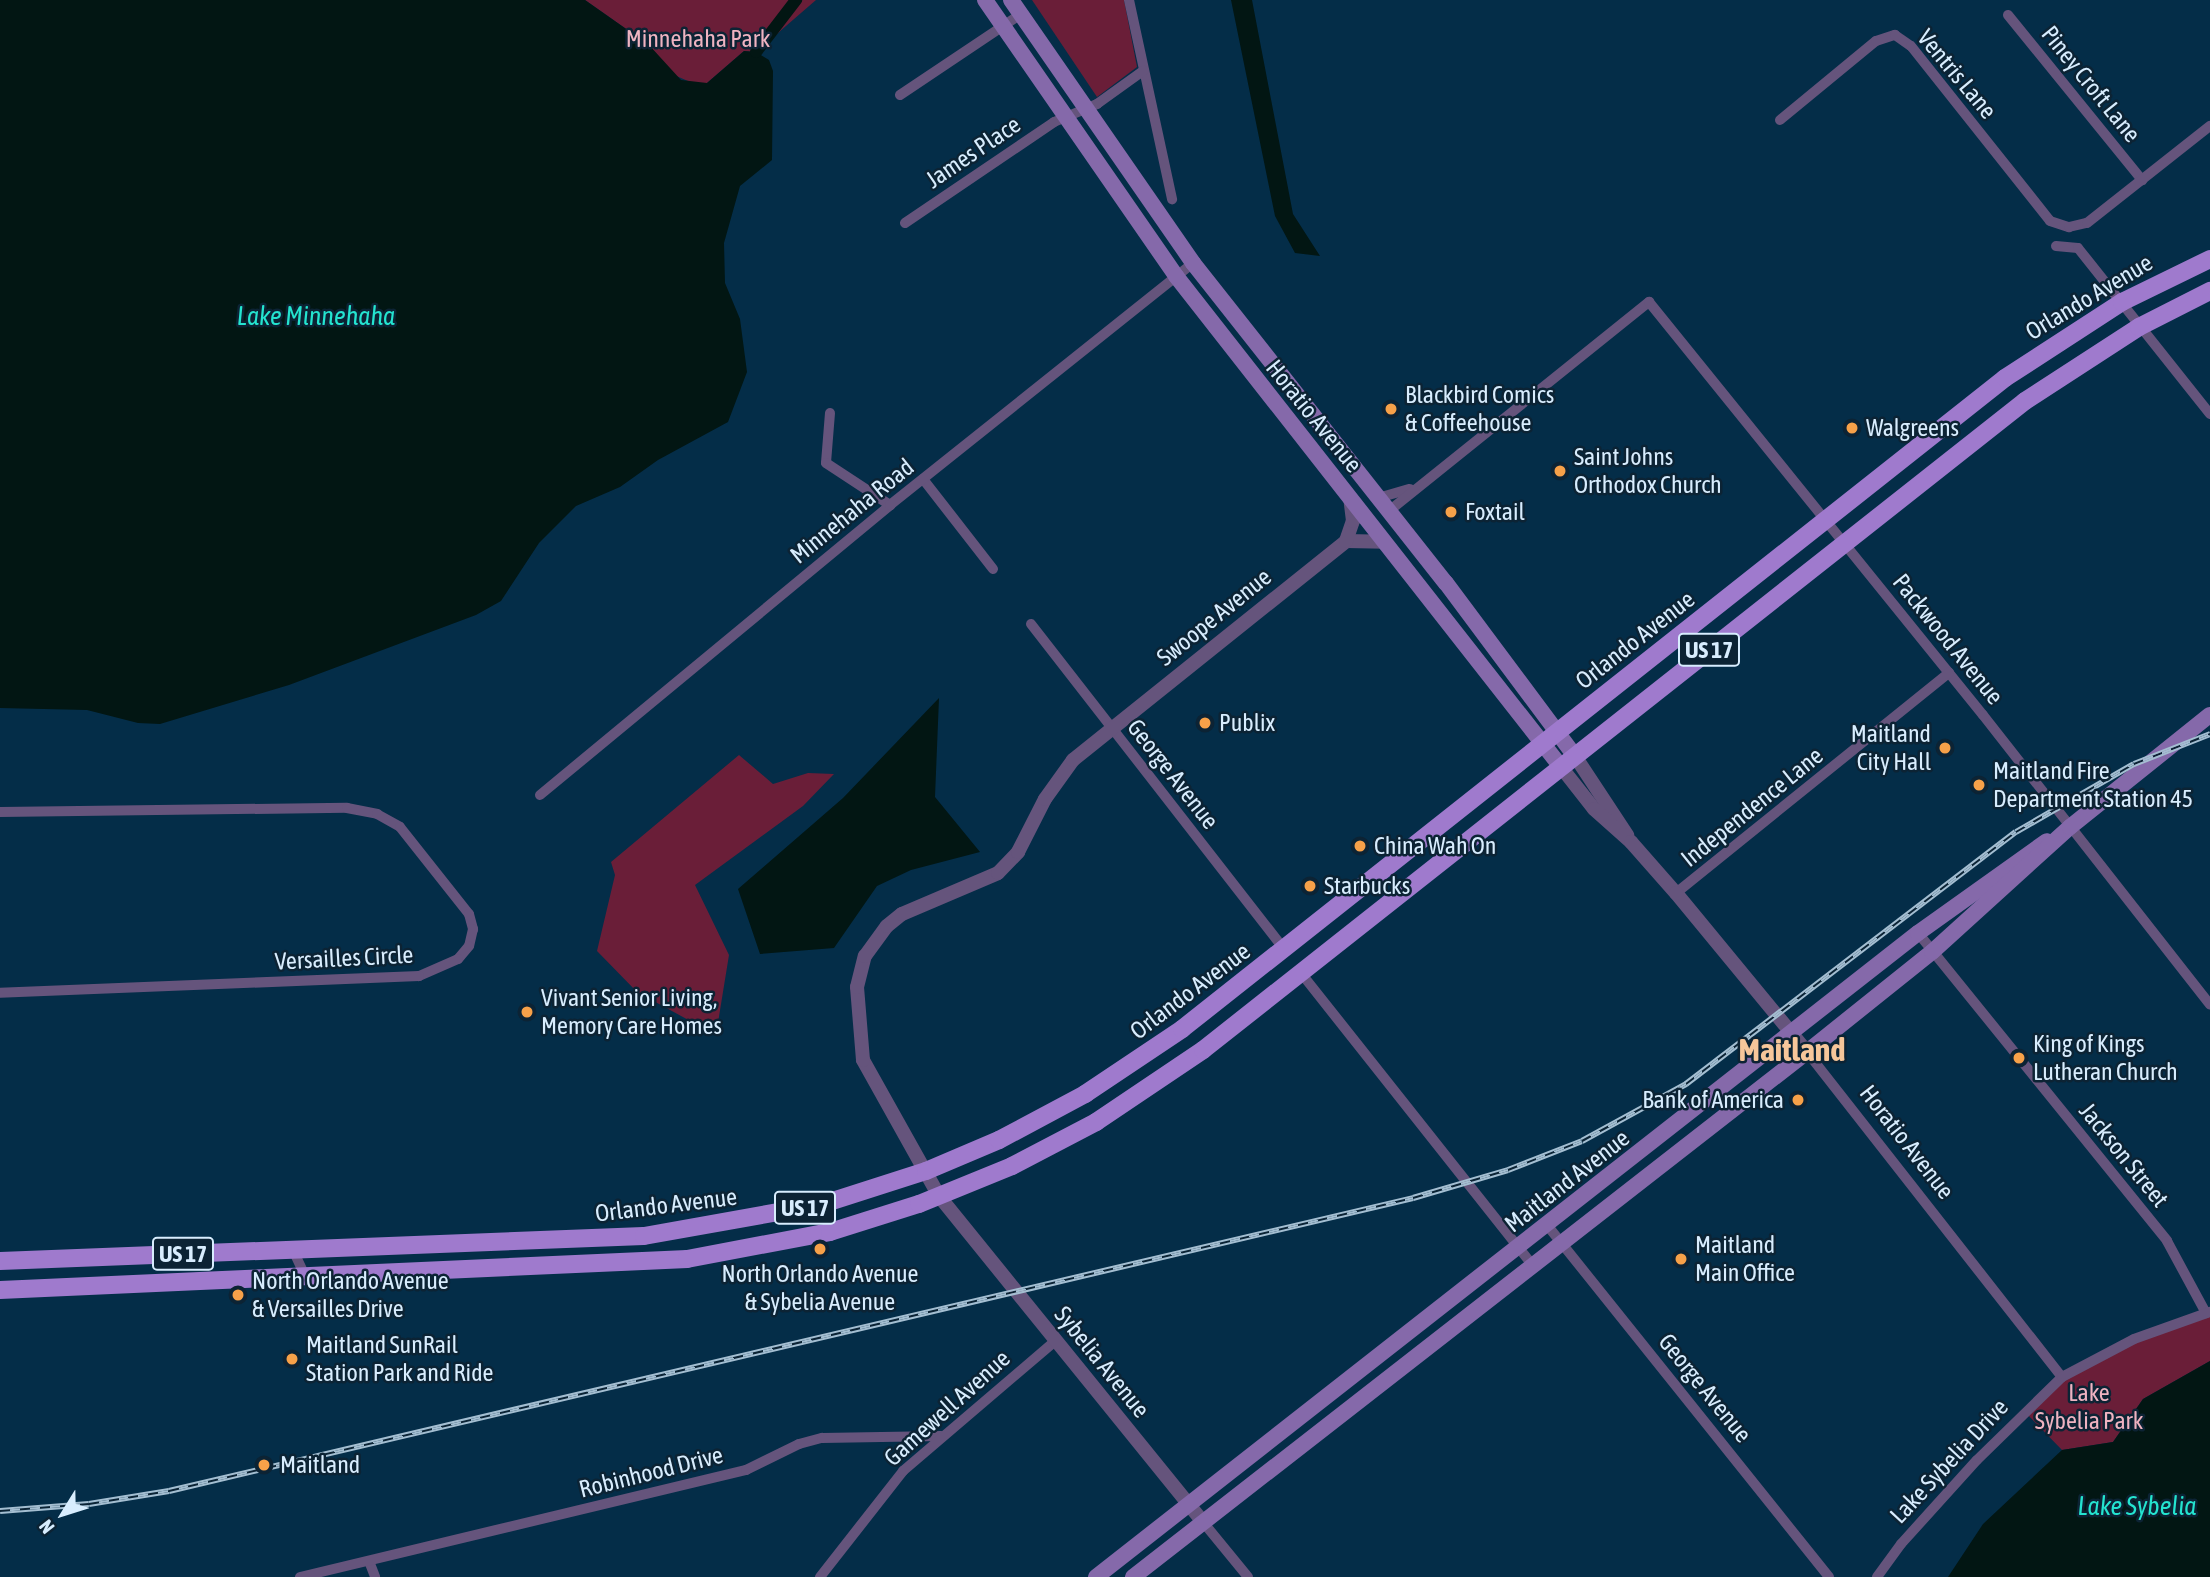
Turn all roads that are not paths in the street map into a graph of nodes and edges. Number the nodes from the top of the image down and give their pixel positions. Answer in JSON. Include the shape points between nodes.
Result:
{"nodes":[{"id":1,"x":985,"y":0,"type":"edge"},
{"id":2,"x":1129,"y":0,"type":"edge"},
{"id":3,"x":1016,"y":7,"type":"edge"},
{"id":4,"x":2008,"y":15,"type":"dead end"},
{"id":5,"x":1003,"y":26,"type":"junction"},
{"id":6,"x":1143,"y":71,"type":"junction"},
{"id":7,"x":900,"y":95,"type":"dead end"},
{"id":8,"x":1086,"y":110,"type":"junction"},
{"id":9,"x":1066,"y":118,"type":"junction"},
{"id":10,"x":1780,"y":120,"type":"dead end"},
{"id":11,"x":2210,"y":126,"type":"edge"},
{"id":12,"x":2141,"y":180,"type":"junction"},
{"id":13,"x":1172,"y":199,"type":"dead end"},
{"id":14,"x":905,"y":223,"type":"dead end"},
{"id":15,"x":2056,"y":246,"type":"dead end"},
{"id":16,"x":2210,"y":258,"type":"edge"},
{"id":17,"x":1192,"y":262,"type":"junction"},
{"id":18,"x":1176,"y":276,"type":"junction"},
{"id":19,"x":2210,"y":291,"type":"edge"},
{"id":20,"x":2122,"y":302,"type":"junction"},
{"id":21,"x":2139,"y":327,"type":"junction"},
{"id":22,"x":830,"y":412,"type":"dead end"},
{"id":23,"x":2210,"y":414,"type":"edge"},
{"id":24,"x":923,"y":479,"type":"junction"},
{"id":25,"x":1422,"y":484,"type":"junction"},
{"id":26,"x":1350,"y":498,"type":"junction"},
{"id":27,"x":1378,"y":498,"type":"junction"},
{"id":28,"x":890,"y":505,"type":"junction"},
{"id":29,"x":1389,"y":511,"type":"junction"},
{"id":30,"x":1825,"y":522,"type":"junction"},
{"id":31,"x":1346,"y":541,"type":"junction"},
{"id":32,"x":1385,"y":542,"type":"junction"},
{"id":33,"x":1844,"y":544,"type":"junction"},
{"id":34,"x":993,"y":569,"type":"dead end"},
{"id":35,"x":1031,"y":624,"type":"dead end"},
{"id":36,"x":1949,"y":673,"type":"junction"},
{"id":37,"x":2210,"y":715,"type":"edge"},
{"id":38,"x":1110,"y":728,"type":"junction"},
{"id":39,"x":1558,"y":731,"type":"junction"},
{"id":40,"x":1542,"y":743,"type":"junction"},
{"id":41,"x":1568,"y":762,"type":"junction"},
{"id":42,"x":540,"y":795,"type":"dead end"},
{"id":43,"x":0,"y":812,"type":"edge"},
{"id":44,"x":2070,"y":827,"type":"junction"},
{"id":45,"x":1676,"y":894,"type":"junction"},
{"id":46,"x":1918,"y":933,"type":"junction"},
{"id":47,"x":1284,"y":949,"type":"junction"},
{"id":48,"x":1932,"y":952,"type":"junction"},
{"id":49,"x":1301,"y":973,"type":"junction"},
{"id":50,"x":0,"y":993,"type":"edge"},
{"id":51,"x":2210,"y":1005,"type":"edge"},
{"id":52,"x":1793,"y":1034,"type":"junction"},
{"id":53,"x":1807,"y":1052,"type":"junction"},
{"id":54,"x":1694,"y":1111,"type":"junction"},
{"id":55,"x":1709,"y":1129,"type":"junction"},
{"id":56,"x":926,"y":1171,"type":"junction"},
{"id":57,"x":939,"y":1196,"type":"junction"},
{"id":58,"x":1547,"y":1225,"type":"junction"},
{"id":59,"x":1562,"y":1244,"type":"junction"},
{"id":60,"x":1517,"y":1249,"type":"junction"},
{"id":61,"x":293,"y":1250,"type":"junction"},
{"id":62,"x":0,"y":1261,"type":"edge"},
{"id":63,"x":1532,"y":1266,"type":"junction"},
{"id":64,"x":306,"y":1278,"type":"junction"},
{"id":65,"x":0,"y":1290,"type":"edge"},
{"id":66,"x":2208,"y":1312,"type":"edge"},
{"id":67,"x":1055,"y":1341,"type":"junction"},
{"id":68,"x":2062,"y":1377,"type":"junction"},
{"id":69,"x":941,"y":1436,"type":"junction"},
{"id":70,"x":1188,"y":1503,"type":"junction"},
{"id":71,"x":1202,"y":1522,"type":"junction"},
{"id":72,"x":369,"y":1561,"type":"junction"},
{"id":73,"x":300,"y":1577,"type":"edge"},
{"id":74,"x":375,"y":1577,"type":"edge"},
{"id":75,"x":820,"y":1577,"type":"edge"},
{"id":76,"x":1096,"y":1577,"type":"edge"},
{"id":77,"x":1133,"y":1577,"type":"edge"},
{"id":78,"x":1248,"y":1577,"type":"edge"},
{"id":79,"x":1829,"y":1577,"type":"edge"},
{"id":80,"x":1877,"y":1577,"type":"edge"}],
"edges":[{"from":1,"to":5,"type":"main road","name":"Horatio Avenue"},
{"from":2,"to":6,"type":"street"},
{"from":3,"to":5,"type":"street"},
{"from":3,"to":8,"type":"main road","name":"Horatio Avenue"},
{"from":4,"to":12,"type":"street","name":"Piney Croft Lane"},
{"from":5,"to":7,"type":"street"},
{"from":5,"to":9,"type":"main road","name":"Horatio Avenue"},
{"from":6,"to":8,"type":"street","name":"James Place"},
{"from":6,"to":13,"type":"street"},
{"from":8,"to":9,"type":"street","name":"James Place"},
{"from":8,"to":17,"type":"main road","name":"Horatio Avenue"},
{"from":9,"to":14,"type":"street","name":"James Place"},
{"from":9,"to":18,"type":"main road","name":"Horatio Avenue"},
{"from":10,"to":12,"type":"street","name":"Ventris Lane","via":[[1876,41],[1895,36],[1911,46],[2050,221],[2068,227],[2087,223]]},
{"from":11,"to":12,"type":"street"},
{"from":15,"to":20,"type":"street","via":[[2078,248]]},
{"from":16,"to":20,"type":"main road","name":"Orlando Avenue","number":"US 17"},
{"from":17,"to":18,"type":"street","name":"Minnehaha Road"},
{"from":17,"to":27,"type":"main road","name":"Horatio Avenue"},
{"from":18,"to":24,"type":"street","name":"Minnehaha Road"},
{"from":18,"to":26,"type":"main road","name":"Horatio Avenue"},
{"from":19,"to":21,"type":"main road","number":"US 17"},
{"from":20,"to":21,"type":"street"},
{"from":20,"to":30,"type":"main road","name":"Orlando Avenue","number":"US 17","via":[[2005,378]]},
{"from":21,"to":23,"type":"street"},
{"from":21,"to":33,"type":"main road","number":"US 17","via":[[2025,401]]},
{"from":22,"to":28,"type":"street","via":[[826,463]]},
{"from":24,"to":28,"type":"street","name":"Minnehaha Road"},
{"from":24,"to":34,"type":"street"},
{"from":25,"to":27,"type":"street"},
{"from":25,"to":29,"type":"street"},
{"from":25,"to":30,"type":"street","name":"Packwood Avenue","via":[[1648,302]]},
{"from":26,"to":29,"type":"main road","via":[[1373,511]]},
{"from":26,"to":31,"type":"street","via":[[1353,521]]},
{"from":26,"to":32,"type":"main road","name":"Horatio Avenue"},
{"from":27,"to":29,"type":"main road","name":"Horatio Avenue"},
{"from":28,"to":42,"type":"street","name":"Minnehaha Road"},
{"from":29,"to":39,"type":"main road","name":"Horatio Avenue"},
{"from":30,"to":33,"type":"street","name":"Packwood Avenue"},
{"from":30,"to":39,"type":"main road","name":"Orlando Avenue","number":"US 17"},
{"from":31,"to":32,"type":"street"},
{"from":31,"to":38,"type":"street","name":"Swoope Avenue"},
{"from":32,"to":40,"type":"main road","name":"Horatio Avenue"},
{"from":33,"to":36,"type":"street","name":"Packwood Avenue"},
{"from":33,"to":41,"type":"main road","number":"US 17"},
{"from":35,"to":38,"type":"street","name":"George Avenue"},
{"from":36,"to":44,"type":"street","name":"Packwood Avenue"},
{"from":36,"to":45,"type":"street","name":"Independence Lane"},
{"from":37,"to":44,"type":"main road","name":"Maitland Avenue"},
{"from":38,"to":47,"type":"street","name":"George Avenue"},
{"from":38,"to":56,"type":"street","name":"Swoope Avenue","via":[[1073,760],[1018,852],[998,873],[902,914],[874,940],[865,956],[856,1010],[863,1060]]},
{"from":39,"to":40,"type":"main road","name":"Orlando Avenue","number":"US 17"},
{"from":39,"to":41,"type":"main road","name":"Horatio Avenue"},
{"from":40,"to":41,"type":"main road","name":"Horatio Avenue"},
{"from":40,"to":47,"type":"main road","name":"Orlando Avenue","number":"US 17"},
{"from":41,"to":45,"type":"street","name":"Horatio Avenue","via":[[1594,809],[1631,842]]},
{"from":41,"to":49,"type":"main road","number":"US 17"},
{"from":43,"to":50,"type":"street","name":"Versailles Circle","via":[[348,808],[377,814],[400,827],[469,914],[473,929],[469,946],[458,959],[419,976]]},
{"from":44,"to":46,"type":"main road","name":"Maitland Avenue","via":[[2017,859]]},
{"from":44,"to":48,"type":"main road","name":"Maitland Avenue"},
{"from":44,"to":51,"type":"street","name":"Packwood Avenue"},
{"from":45,"to":52,"type":"street","name":"Horatio Avenue"},
{"from":46,"to":48,"type":"street","name":"Jackson Street"},
{"from":46,"to":52,"type":"main road","name":"Maitland Avenue"},
{"from":47,"to":56,"type":"main road","name":"Orlando Avenue","number":"US 17","via":[[1126,1069],[1043,1117]]},
{"from":48,"to":53,"type":"main road","name":"Maitland Avenue"},
{"from":48,"to":66,"type":"street","name":"Jackson Street","via":[[2167,1241]]},
{"from":49,"to":57,"type":"main road","number":"US 17","via":[[1139,1096],[1064,1140]]},
{"from":49,"to":60,"type":"street"},
{"from":52,"to":53,"type":"street","name":"Horatio Avenue"},
{"from":52,"to":54,"type":"main road","name":"Maitland Avenue"},
{"from":53,"to":55,"type":"main road","name":"Maitland Avenue"},
{"from":53,"to":68,"type":"street","name":"Horatio Avenue"},
{"from":54,"to":55,"type":"street"},
{"from":54,"to":58,"type":"main road","name":"Maitland Avenue"},
{"from":55,"to":59,"type":"main road","name":"Maitland Avenue"},
{"from":56,"to":57,"type":"street","name":"Sybelia Avenue"},
{"from":56,"to":61,"type":"main road","name":"Orlando Avenue","number":"US 17","via":[[780,1214],[644,1236]]},
{"from":57,"to":64,"type":"main road","number":"US 17","via":[[830,1232],[687,1259]]},
{"from":57,"to":67,"type":"street","name":"Sybelia Avenue"},
{"from":58,"to":59,"type":"street","name":"George Avenue"},
{"from":58,"to":60,"type":"main road","name":"Maitland Avenue"},
{"from":59,"to":63,"type":"main road","name":"Maitland Avenue"},
{"from":59,"to":79,"type":"street","name":"George Avenue"},
{"from":60,"to":63,"type":"street"},
{"from":60,"to":70,"type":"main road","name":"Maitland Avenue"},
{"from":61,"to":62,"type":"main road","name":"Orlando Avenue","number":"US 17"},
{"from":61,"to":64,"type":"street"},
{"from":63,"to":71,"type":"main road","name":"Maitland Avenue"},
{"from":64,"to":65,"type":"main road","number":"US 17"},
{"from":66,"to":68,"type":"street","name":"Lake Sybelia Drive","via":[[2134,1339]]},
{"from":67,"to":69,"type":"street","name":"Gamewell Avenue"},
{"from":67,"to":70,"type":"street","name":"Sybelia Avenue"},
{"from":68,"to":80,"type":"street","name":"Lake Sybelia Drive","via":[[1977,1460]]},
{"from":69,"to":72,"type":"street","name":"Robinhood Drive","via":[[822,1438],[746,1470]]},
{"from":69,"to":75,"type":"street","name":"Gamewell Avenue","via":[[903,1471]]},
{"from":70,"to":71,"type":"street","name":"Sybelia Avenue"},
{"from":70,"to":76,"type":"main road","name":"Maitland Avenue"},
{"from":71,"to":77,"type":"main road","name":"Maitland Avenue"},
{"from":71,"to":78,"type":"street","name":"Sybelia Avenue"},
{"from":72,"to":73,"type":"street","name":"Robinhood Drive"},
{"from":72,"to":74,"type":"street"}]}
